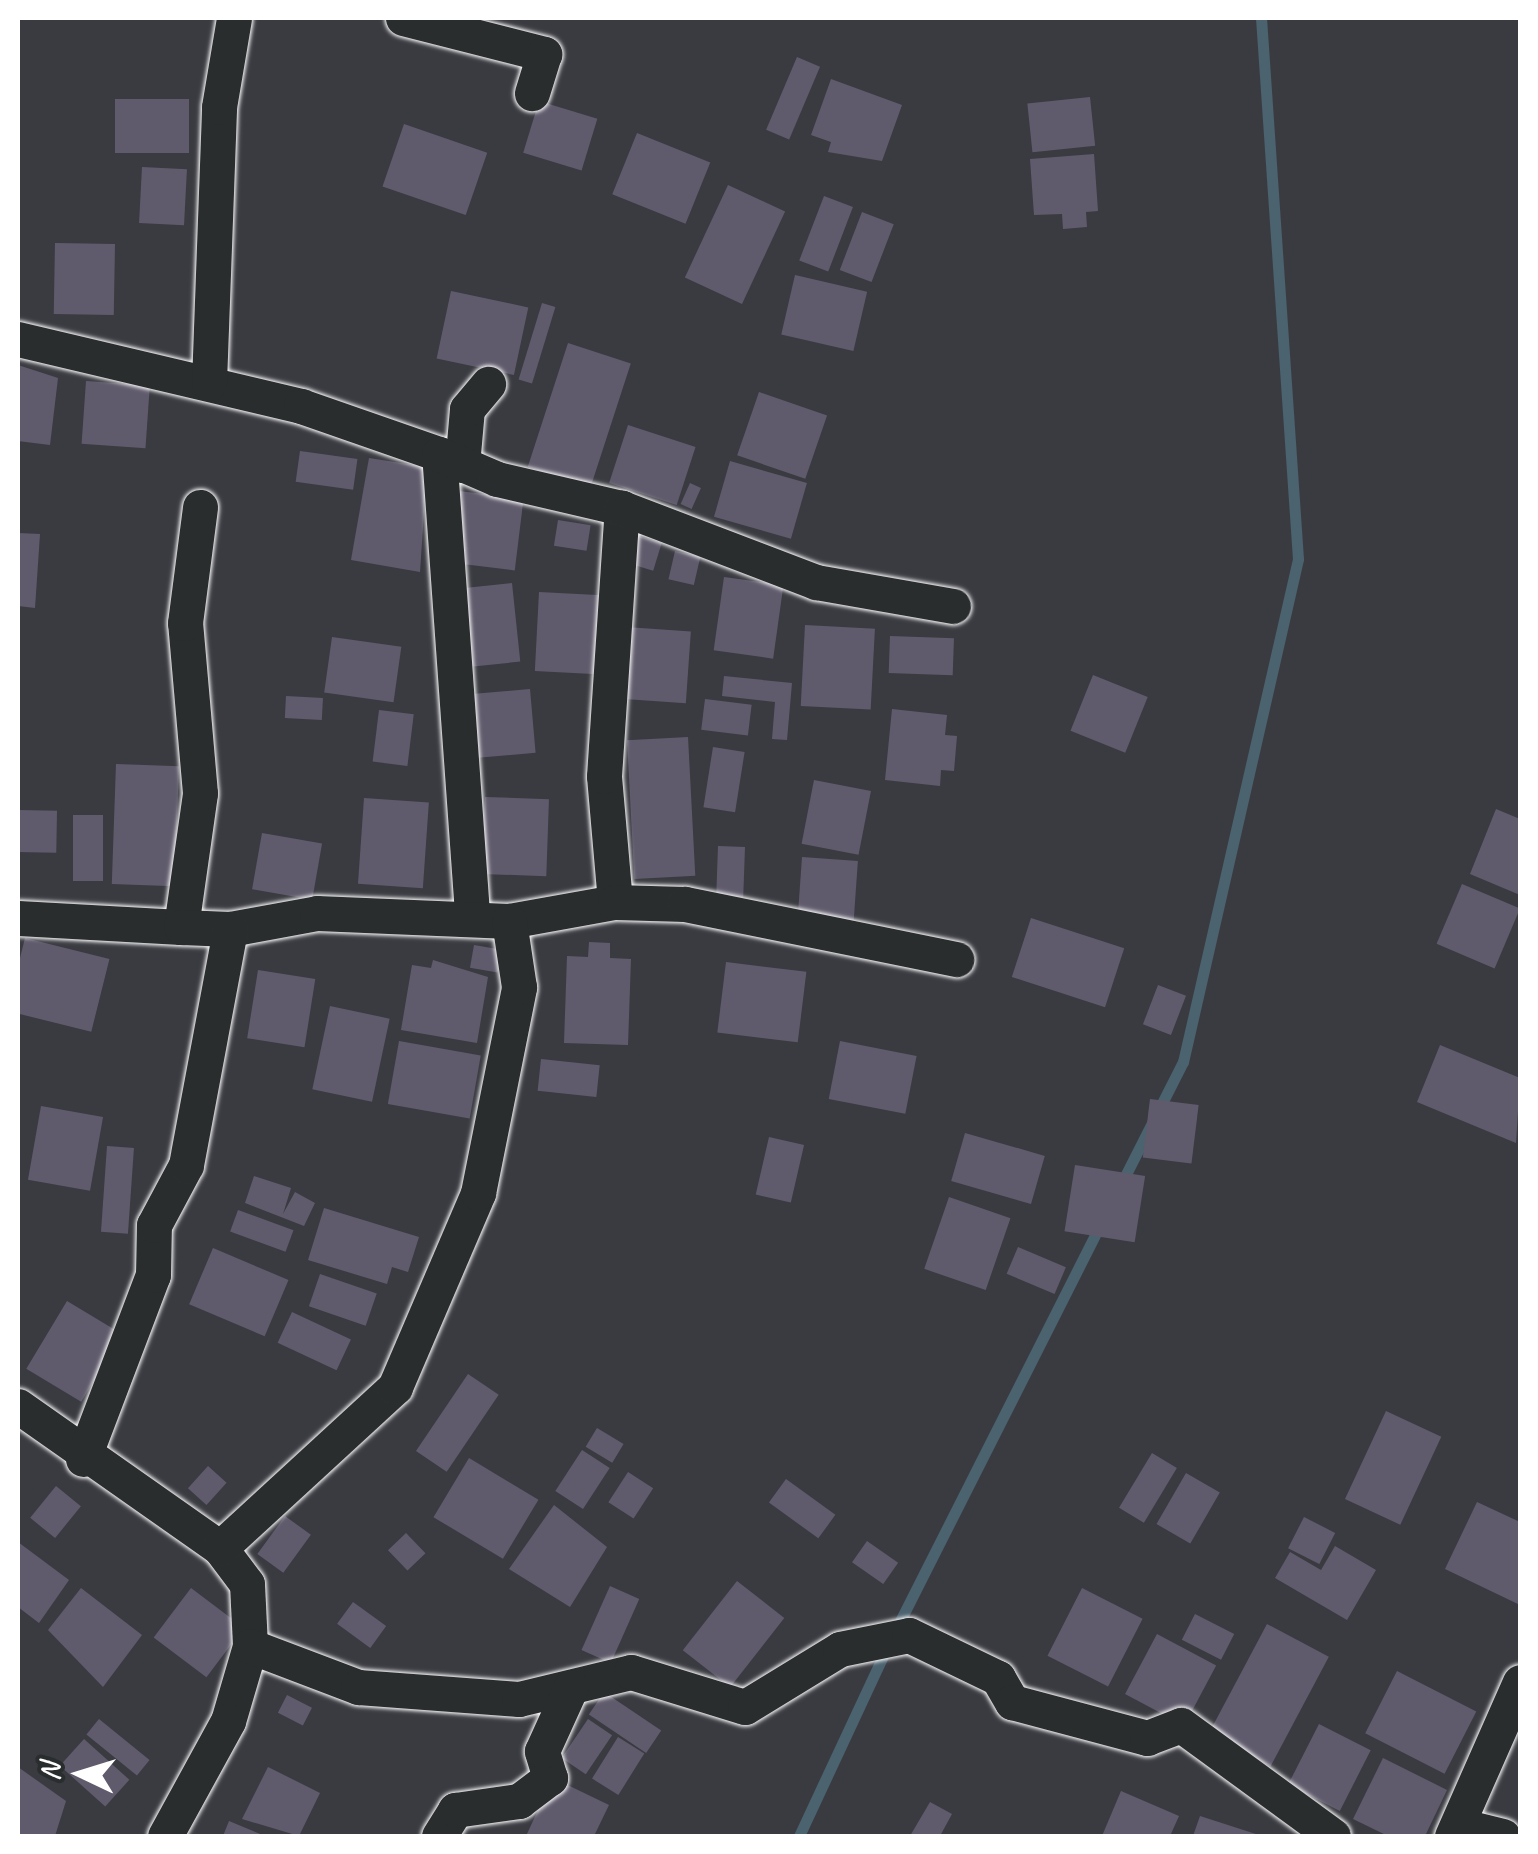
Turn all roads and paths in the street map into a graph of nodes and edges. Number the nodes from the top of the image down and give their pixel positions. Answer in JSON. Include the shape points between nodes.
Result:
{"nodes":[{"id":1,"x":234,"y":18,"type":"edge"},
{"id":2,"x":403,"y":18,"type":"edge"},
{"id":3,"x":532,"y":93,"type":"dead end"},
{"id":4,"x":18,"y":339,"type":"edge"},
{"id":5,"x":209,"y":382,"type":"junction"},
{"id":6,"x":488,"y":384,"type":"dead end"},
{"id":7,"x":451,"y":459,"type":"junction"},
{"id":8,"x":200,"y":506,"type":"dead end"},
{"id":9,"x":622,"y":508,"type":"junction"},
{"id":10,"x":954,"y":606,"type":"dead end"},
{"id":11,"x":615,"y":902,"type":"junction"},
{"id":12,"x":472,"y":913,"type":"junction"},
{"id":13,"x":18,"y":918,"type":"edge"},
{"id":14,"x":509,"y":921,"type":"junction"},
{"id":15,"x":181,"y":927,"type":"junction"},
{"id":16,"x":230,"y":930,"type":"junction"},
{"id":17,"x":956,"y":959,"type":"dead end"},
{"id":18,"x":18,"y":1406,"type":"edge"},
{"id":19,"x":83,"y":1460,"type":"junction"},
{"id":20,"x":220,"y":1548,"type":"junction"},
{"id":21,"x":250,"y":1646,"type":"junction"},
{"id":22,"x":1520,"y":1682,"type":"edge"},
{"id":23,"x":571,"y":1687,"type":"junction"},
{"id":24,"x":1455,"y":1831,"type":"edge"},
{"id":25,"x":165,"y":1836,"type":"edge"},
{"id":26,"x":440,"y":1836,"type":"edge"},
{"id":27,"x":1333,"y":1836,"type":"edge"},
{"id":28,"x":1503,"y":1836,"type":"edge"}],
"edges":[{"from":1,"to":5,"type":"street","via":[[219,107]]},
{"from":2,"to":3,"type":"street","via":[[544,54]]},
{"from":4,"to":5,"type":"street"},
{"from":5,"to":7,"type":"street"},
{"from":6,"to":7,"type":"street","via":[[467,409]]},
{"from":7,"to":9,"type":"street"},
{"from":7,"to":12,"type":"street"},
{"from":8,"to":15,"type":"street","via":[[185,622],[200,793]]},
{"from":9,"to":10,"type":"street","via":[[816,582]]},
{"from":9,"to":11,"type":"street","via":[[604,776]]},
{"from":11,"to":14,"type":"street"},
{"from":11,"to":17,"type":"street","via":[[685,904]]},
{"from":12,"to":14,"type":"street"},
{"from":12,"to":16,"type":"street","via":[[317,913]]},
{"from":13,"to":15,"type":"street"},
{"from":14,"to":20,"type":"street","via":[[519,986],[478,1193],[395,1387]]},
{"from":15,"to":16,"type":"street"},
{"from":16,"to":19,"type":"street","via":[[186,1166],[154,1224],[153,1274]]},
{"from":18,"to":19,"type":"street"},
{"from":19,"to":20,"type":"street"},
{"from":20,"to":21,"type":"street","via":[[247,1584]]},
{"from":21,"to":23,"type":"street","via":[[358,1687],[519,1699]]},
{"from":21,"to":25,"type":"street","via":[[228,1720]]},
{"from":22,"to":24,"type":"street","via":[[1460,1801]]},
{"from":23,"to":26,"type":"street","via":[[542,1751],[550,1778],[519,1801],[455,1810]]},
{"from":23,"to":27,"type":"street","via":[[631,1672],[745,1707],[840,1649],[909,1636],[998,1678],[1012,1702],[1147,1738],[1181,1725]]},
{"from":24,"to":28,"type":"street"}]}
